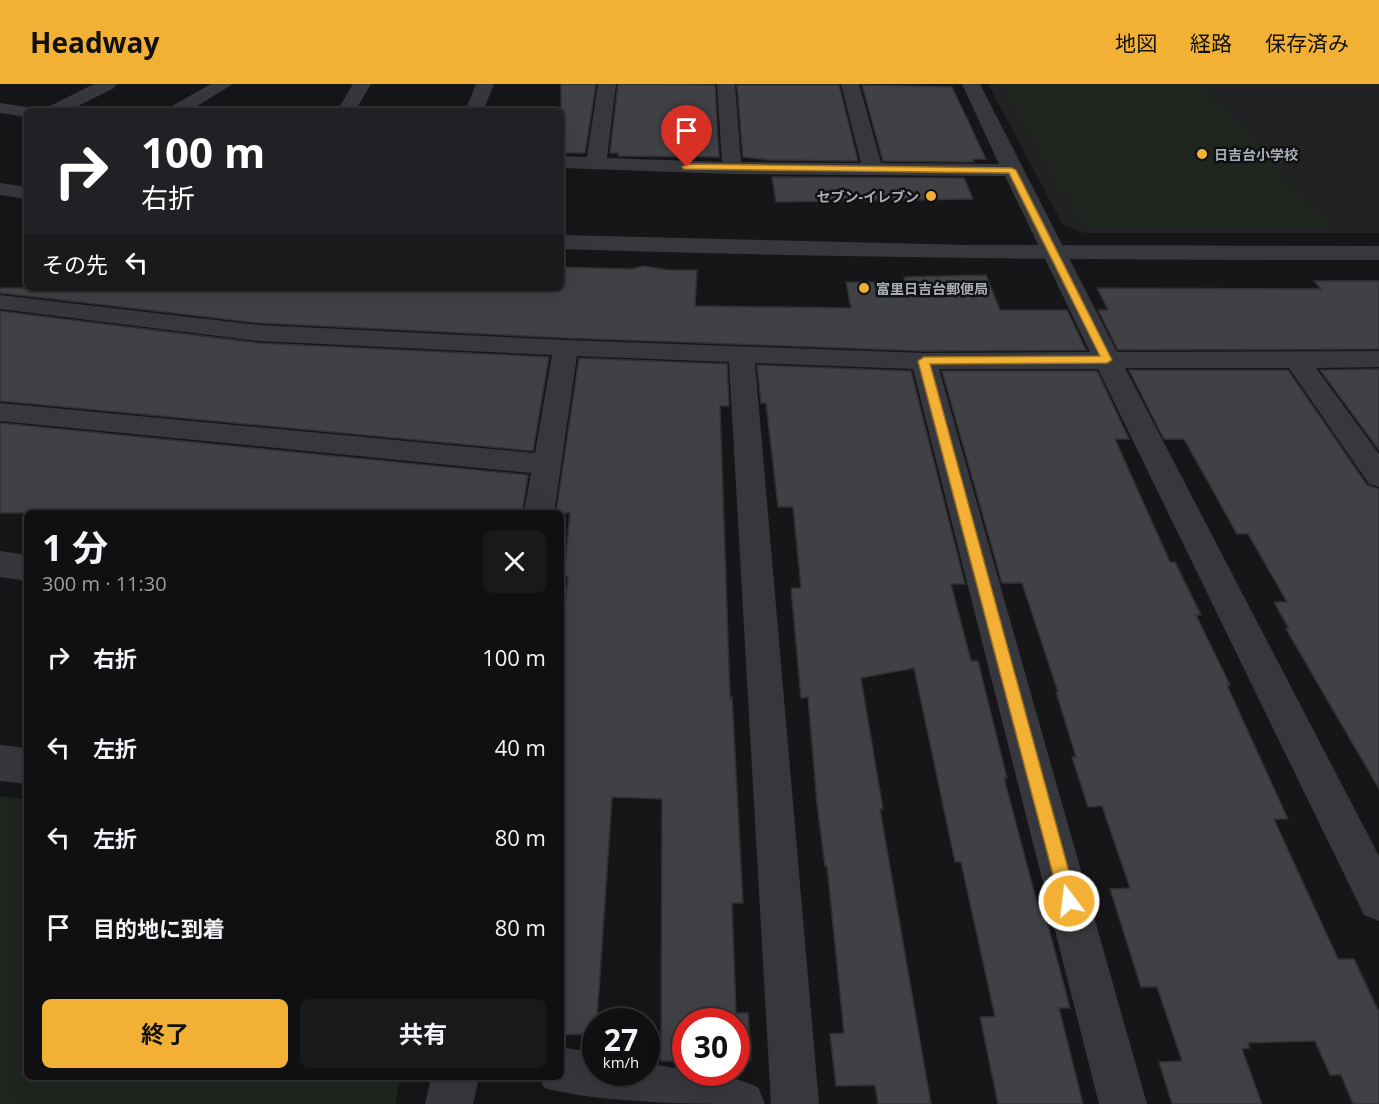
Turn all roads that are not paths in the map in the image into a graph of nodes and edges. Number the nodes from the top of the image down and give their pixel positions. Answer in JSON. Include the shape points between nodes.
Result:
{"nodes":[{"id":1,"x":108,"y":84,"type":"edge"},
{"id":2,"x":224,"y":84,"type":"edge"},
{"id":3,"x":363,"y":84,"type":"edge"},
{"id":4,"x":485,"y":84,"type":"edge"},
{"id":5,"x":607,"y":84,"type":"edge"},
{"id":6,"x":726,"y":84,"type":"edge"},
{"id":7,"x":850,"y":84,"type":"edge"},
{"id":8,"x":971,"y":84,"type":"edge"},
{"id":9,"x":0,"y":108,"type":"edge"},
{"id":10,"x":60,"y":108,"type":"edge"},
{"id":11,"x":181,"y":108,"type":"edge"},
{"id":12,"x":348,"y":108,"type":"edge"},
{"id":13,"x":475,"y":108,"type":"edge"},
{"id":14,"x":24,"y":112,"type":"edge"},
{"id":15,"x":564,"y":162,"type":"edge"},
{"id":16,"x":596,"y":164,"type":"junction"},
{"id":17,"x":732,"y":168,"type":"junction"},
{"id":18,"x":873,"y":170,"type":"junction"},
{"id":19,"x":1012,"y":170,"type":"junction"},
{"id":20,"x":0,"y":189,"type":"edge"},
{"id":21,"x":24,"y":193,"type":"edge"},
{"id":22,"x":564,"y":242,"type":"edge"},
{"id":23,"x":1379,"y":253,"type":"edge"},
{"id":24,"x":1054,"y":254,"type":"junction"},
{"id":25,"x":0,"y":302,"type":"edge"},
{"id":26,"x":566,"y":348,"type":"junction"},
{"id":27,"x":741,"y":354,"type":"junction"},
{"id":28,"x":1296,"y":359,"type":"junction"},
{"id":29,"x":1379,"y":359,"type":"edge"},
{"id":30,"x":1107,"y":360,"type":"junction"},
{"id":31,"x":924,"y":361,"type":"junction"},
{"id":32,"x":0,"y":412,"type":"edge"},
{"id":33,"x":545,"y":464,"type":"junction"},
{"id":34,"x":1379,"y":476,"type":"edge"},
{"id":35,"x":539,"y":510,"type":"edge"},
{"id":36,"x":0,"y":564,"type":"edge"},
{"id":37,"x":24,"y":568,"type":"edge"},
{"id":38,"x":0,"y":763,"type":"edge"},
{"id":39,"x":24,"y":766,"type":"edge"},
{"id":40,"x":1379,"y":900,"type":"edge"},
{"id":41,"x":564,"y":1072,"type":"edge"},
{"id":42,"x":454,"y":1080,"type":"edge"},
{"id":43,"x":449,"y":1104,"type":"edge"},
{"id":44,"x":741,"y":1104,"type":"edge"},
{"id":45,"x":795,"y":1104,"type":"edge"},
{"id":46,"x":1123,"y":1104,"type":"edge"}],
"edges":[{"from":1,"to":10,"type":"street"},
{"from":2,"to":11,"type":"street"},
{"from":3,"to":12,"type":"street"},
{"from":4,"to":13,"type":"street"},
{"from":5,"to":16,"type":"street"},
{"from":6,"to":17,"type":"street"},
{"from":7,"to":18,"type":"street"},
{"from":8,"to":19,"type":"street"},
{"from":9,"to":14,"type":"street"},
{"from":15,"to":16,"type":"street"},
{"from":16,"to":17,"type":"street"},
{"from":17,"to":18,"type":"street"},
{"from":18,"to":19,"type":"street"},
{"from":19,"to":24,"type":"street"},
{"from":20,"to":21,"type":"street"},
{"from":22,"to":24,"type":"street"},
{"from":23,"to":24,"type":"street"},
{"from":24,"to":30,"type":"street"},
{"from":25,"to":26,"type":"street","via":[[259,333]]},
{"from":26,"to":27,"type":"street"},
{"from":26,"to":33,"type":"street"},
{"from":27,"to":31,"type":"street"},
{"from":27,"to":45,"type":"street"},
{"from":28,"to":29,"type":"street"},
{"from":28,"to":30,"type":"street"},
{"from":28,"to":34,"type":"street"},
{"from":30,"to":31,"type":"street"},
{"from":30,"to":40,"type":"street"},
{"from":31,"to":46,"type":"street"},
{"from":32,"to":33,"type":"street"},
{"from":33,"to":35,"type":"street"},
{"from":36,"to":37,"type":"street"},
{"from":38,"to":39,"type":"street"},
{"from":41,"to":44,"type":"street"},
{"from":42,"to":43,"type":"street"}]}
